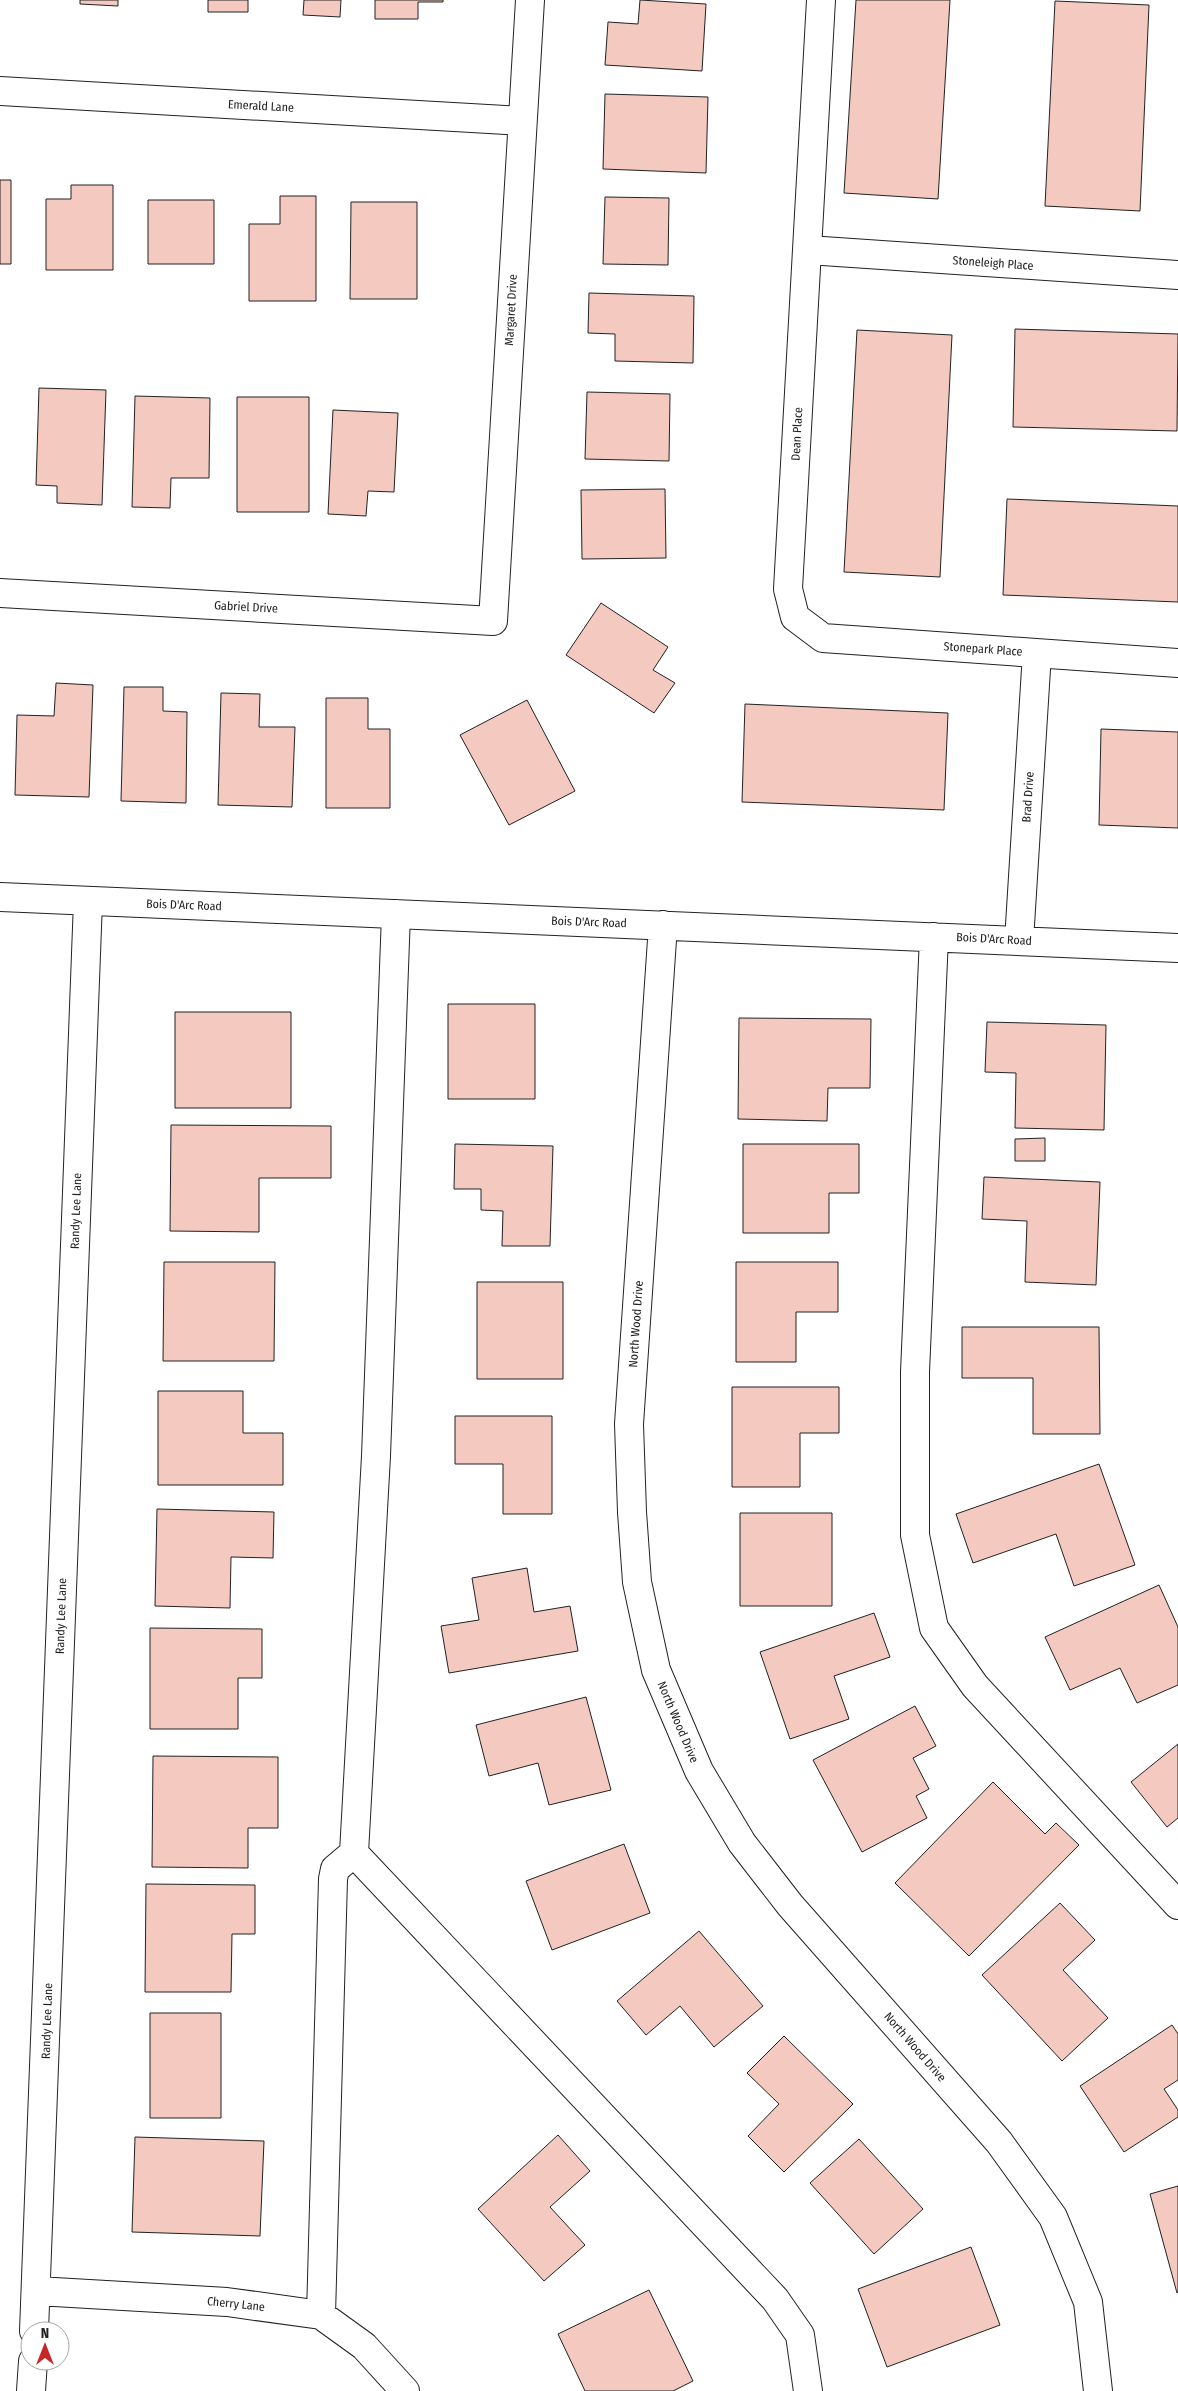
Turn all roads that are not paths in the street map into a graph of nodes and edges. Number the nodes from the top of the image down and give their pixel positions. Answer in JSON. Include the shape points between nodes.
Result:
{"nodes":[{"id":1,"x":530,"y":0,"type":"edge"},
{"id":2,"x":821,"y":0,"type":"edge"},
{"id":3,"x":0,"y":91,"type":"edge"},
{"id":4,"x":522,"y":121,"type":"junction"},
{"id":5,"x":808,"y":250,"type":"junction"},
{"id":6,"x":1178,"y":275,"type":"edge"},
{"id":7,"x":0,"y":593,"type":"edge"},
{"id":8,"x":796,"y":617,"type":"joint"},
{"id":9,"x":493,"y":621,"type":"joint"},
{"id":10,"x":1037,"y":653,"type":"junction"},
{"id":11,"x":1178,"y":663,"type":"edge"},
{"id":12,"x":0,"y":897,"type":"edge"},
{"id":13,"x":88,"y":901,"type":"junction"},
{"id":14,"x":396,"y":914,"type":"junction"},
{"id":15,"x":663,"y":925,"type":"junction"},
{"id":16,"x":934,"y":937,"type":"junction"},
{"id":17,"x":1019,"y":940,"type":"junction"},
{"id":18,"x":1178,"y":948,"type":"edge"},
{"id":19,"x":354,"y":1853,"type":"junction"},
{"id":20,"x":1178,"y":1906,"type":"edge"},
{"id":21,"x":36,"y":2292,"type":"junction"},
{"id":22,"x":321,"y":2315,"type":"junction"},
{"id":23,"x":35,"y":2321,"type":"edge"},
{"id":24,"x":32,"y":2371,"type":"edge"},
{"id":25,"x":31,"y":2391,"type":"edge"},
{"id":26,"x":406,"y":2391,"type":"edge"},
{"id":27,"x":808,"y":2391,"type":"edge"},
{"id":28,"x":1098,"y":2391,"type":"edge"}],
"edges":[{"from":1,"to":4,"type":"street","name":"Margaret Drive"},
{"from":2,"to":5,"type":"street","name":"Dean Place"},
{"from":3,"to":4,"type":"street","name":"Emerald Lane"},
{"from":4,"to":9,"type":"street","name":"Margaret Drive"},
{"from":5,"to":6,"type":"street","name":"Stoneleigh Place"},
{"from":5,"to":8,"type":"street","name":"Dean Place","via":[[788,589]]},
{"from":7,"to":9,"type":"street","name":"Gabriel Drive"},
{"from":8,"to":10,"type":"street","name":"Stonepark Place","via":[[823,638]]},
{"from":10,"to":11,"type":"street","name":"Stonepark Place"},
{"from":10,"to":17,"type":"street","name":"Brad Drive"},
{"from":12,"to":13,"type":"street","name":"Bois D'Arc Road"},
{"from":13,"to":14,"type":"street","name":"Bois D'Arc Road"},
{"from":13,"to":21,"type":"street","name":"Randy Lee Lane"},
{"from":14,"to":15,"type":"street","name":"Bois D'Arc Road"},
{"from":14,"to":19,"type":"street","via":[[376,1456]]},
{"from":15,"to":16,"type":"street","name":"Bois D'Arc Road"},
{"from":15,"to":28,"type":"street","name":"North Wood Drive","via":[[629,1424],[637,1582],[656,1670],[699,1771],[742,1843],[790,1906],[999,2142],[1053,2217],[1088,2302]]},
{"from":16,"to":17,"type":"street","name":"Bois D'Arc Road"},
{"from":16,"to":20,"type":"street","via":[[915,1372],[915,1535],[934,1628],[975,1686]]},
{"from":17,"to":18,"type":"street","name":"Bois D'Arc Road"},
{"from":19,"to":22,"type":"street","via":[[335,1869],[333,1879]]},
{"from":19,"to":27,"type":"street","via":[[775,2299],[800,2336]]},
{"from":21,"to":22,"type":"street","name":"Cherry Lane","via":[[226,2302]]},
{"from":21,"to":23,"type":"street","name":"Randy Lee Lane"},
{"from":22,"to":26,"type":"street","name":"Cherry Lane","via":[[364,2346]]},
{"from":24,"to":25,"type":"street"}]}
